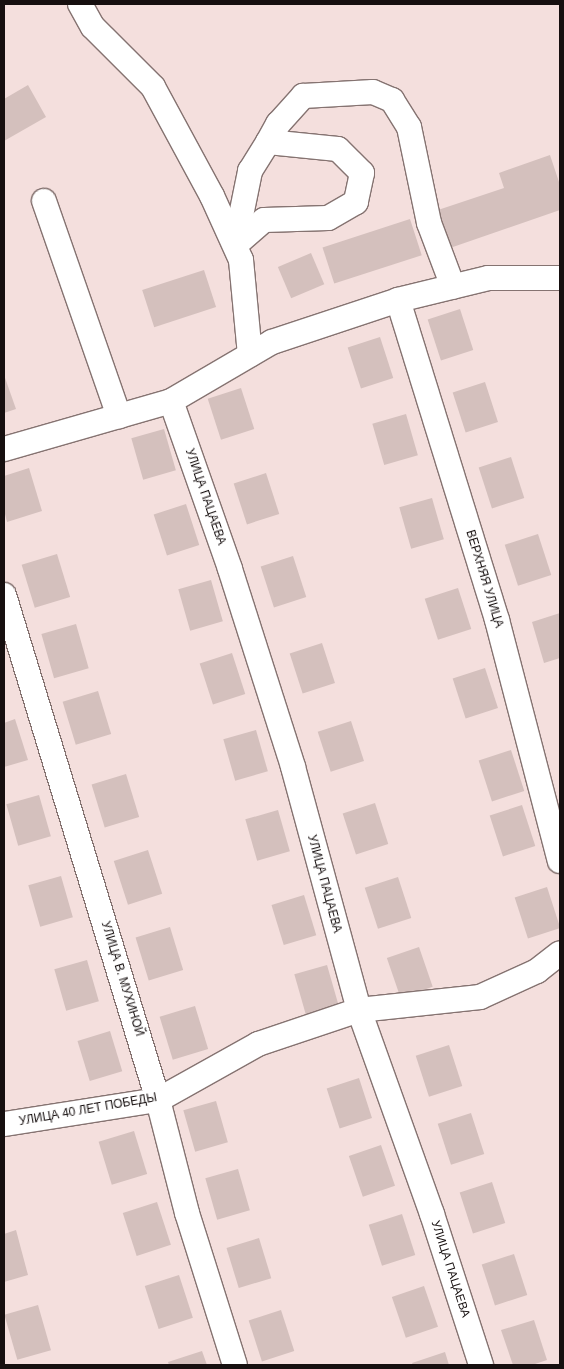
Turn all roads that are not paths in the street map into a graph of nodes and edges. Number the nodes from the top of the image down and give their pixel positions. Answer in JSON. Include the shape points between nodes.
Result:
{"nodes":[{"id":1,"x":80,"y":4,"type":"edge"},
{"id":2,"x":268,"y":142,"type":"junction"},
{"id":3,"x":44,"y":201,"type":"dead end"},
{"id":4,"x":235,"y":245,"type":"junction"},
{"id":5,"x":560,"y":278,"type":"edge"},
{"id":6,"x":453,"y":287,"type":"junction"},
{"id":7,"x":398,"y":300,"type":"junction"},
{"id":8,"x":250,"y":355,"type":"junction"},
{"id":9,"x":171,"y":401,"type":"junction"},
{"id":10,"x":119,"y":416,"type":"junction"},
{"id":11,"x":4,"y":449,"type":"edge"},
{"id":12,"x":4,"y":595,"type":"edge"},
{"id":13,"x":560,"y":861,"type":"edge"},
{"id":14,"x":560,"y":953,"type":"edge"},
{"id":15,"x":359,"y":1010,"type":"junction"},
{"id":16,"x":158,"y":1100,"type":"junction"},
{"id":17,"x":4,"y":1124,"type":"edge"},
{"id":18,"x":235,"y":1365,"type":"edge"},
{"id":19,"x":481,"y":1365,"type":"edge"}],
"edges":[{"from":1,"to":4,"type":"street","via":[[93,27],[153,87]]},
{"from":2,"to":4,"type":"street","via":[[250,171]]},
{"from":2,"to":4,"type":"street","via":[[338,149],[362,174],[356,202],[328,218],[264,220]]},
{"from":2,"to":6,"type":"street","via":[[278,124],[303,96],[373,92],[392,100],[409,126],[429,222]]},
{"from":3,"to":10,"type":"street"},
{"from":4,"to":8,"type":"street","via":[[242,260]]},
{"from":5,"to":6,"type":"street","via":[[488,278]]},
{"from":6,"to":7,"type":"street"},
{"from":7,"to":8,"type":"street","via":[[272,342]]},
{"from":7,"to":13,"type":"street","name":"ВЕРХНЯЯ УЛИЦА","via":[[498,620]]},
{"from":8,"to":9,"type":"street"},
{"from":9,"to":10,"type":"street"},
{"from":9,"to":15,"type":"street","name":"УЛИЦА ПАЦАЕВА","via":[[230,569],[293,767]]},
{"from":10,"to":11,"type":"street"},
{"from":12,"to":16,"type":"street","name":"УЛИЦА В. МУХИНОЙ"},
{"from":14,"to":15,"type":"street","name":"УЛИЦА 40 ЛЕТ ПОБЕДЫ","via":[[537,971],[480,997]]},
{"from":15,"to":16,"type":"street","name":"УЛИЦА 40 ЛЕТ ПОБЕДЫ","via":[[258,1044]]},
{"from":15,"to":19,"type":"street","name":"УЛИЦА ПАЦАЕВА","via":[[432,1214]]},
{"from":16,"to":17,"type":"street","name":"УЛИЦА 40 ЛЕТ ПОБЕДЫ"},
{"from":16,"to":18,"type":"street","name":"УЛИЦА В. МУХИНОЙ","via":[[187,1213]]}]}
